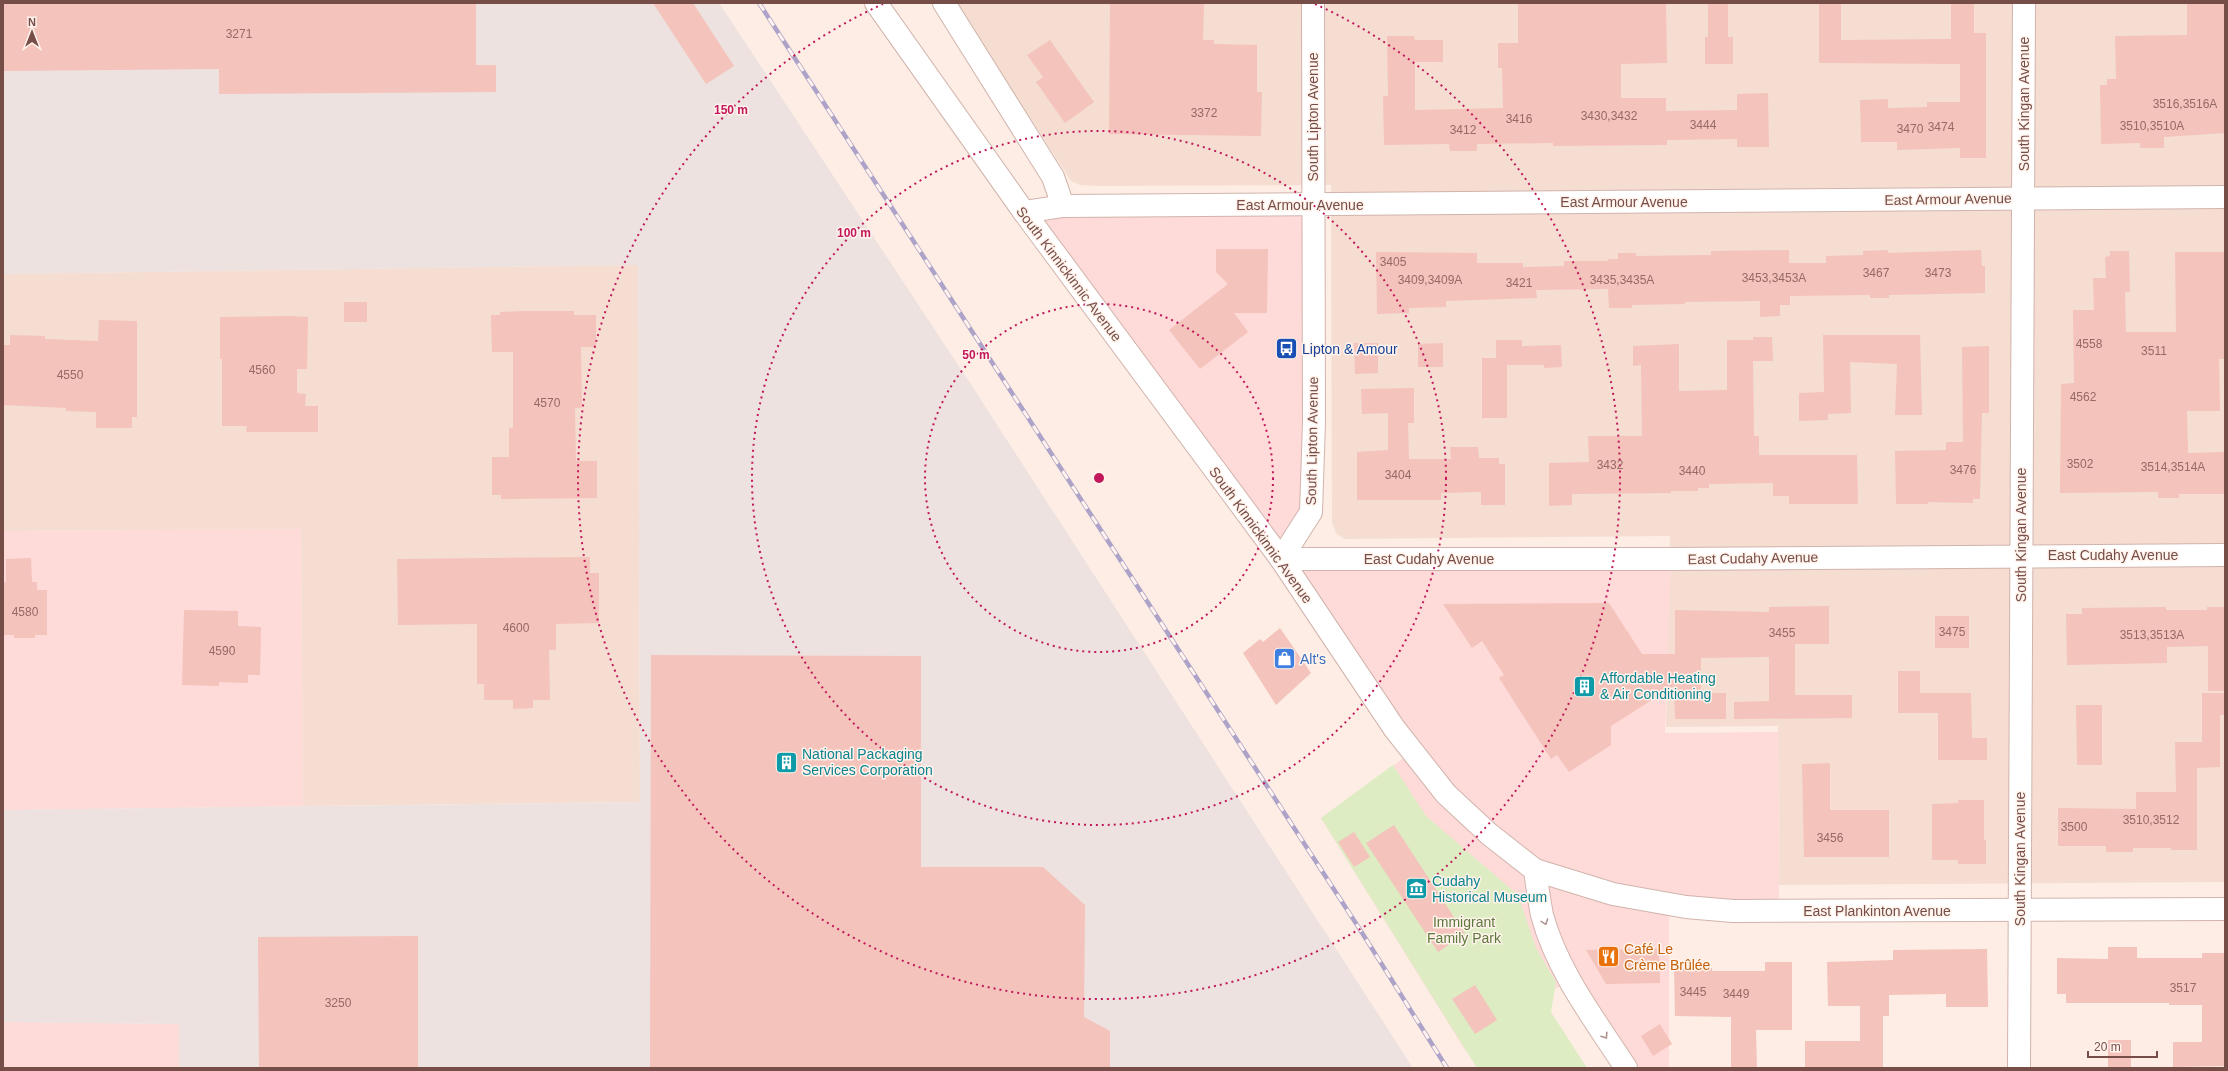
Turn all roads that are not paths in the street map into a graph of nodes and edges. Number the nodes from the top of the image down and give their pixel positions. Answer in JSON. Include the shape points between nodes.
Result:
{"nodes":[{"id":1,"x":876,"y":3,"type":"edge"},
{"id":2,"x":944,"y":3,"type":"edge"},
{"id":3,"x":1313,"y":3,"type":"edge"},
{"id":4,"x":2024,"y":3,"type":"edge"},
{"id":5,"x":2225,"y":197,"type":"edge"},
{"id":6,"x":2024,"y":198,"type":"junction"},
{"id":7,"x":1312,"y":205,"type":"junction"},
{"id":8,"x":1063,"y":206,"type":"junction"},
{"id":9,"x":1024,"y":212,"type":"junction"},
{"id":10,"x":2020,"y":555,"type":"junction"},
{"id":11,"x":2225,"y":555,"type":"edge"},
{"id":12,"x":1281,"y":559,"type":"junction"},
{"id":13,"x":1535,"y":870,"type":"junction"},
{"id":14,"x":2225,"y":909,"type":"edge"},
{"id":15,"x":2020,"y":910,"type":"junction"},
{"id":16,"x":1626,"y":1068,"type":"edge"},
{"id":17,"x":2019,"y":1068,"type":"edge"}],
"edges":[{"from":1,"to":9,"type":"street","name":"South Kinnickinnic Avenue"},
{"from":2,"to":8,"type":"street","via":[[1053,177]]},
{"from":3,"to":7,"type":"street","name":"South Lipton Avenue"},
{"from":4,"to":6,"type":"street","name":"South Kingan Avenue"},
{"from":5,"to":6,"type":"street","name":"East Armour Avenue"},
{"from":6,"to":7,"type":"street","name":"East Armour Avenue"},
{"from":6,"to":10,"type":"street","name":"South Kingan Avenue"},
{"from":7,"to":8,"type":"street","name":"East Armour Avenue"},
{"from":7,"to":12,"type":"street","name":"South Lipton Avenue","via":[[1314,422],[1311,512]]},
{"from":8,"to":9,"type":"street","name":"East Armour Avenue"},
{"from":9,"to":12,"type":"street","name":"South Kinnickinnic Avenue"},
{"from":10,"to":11,"type":"street","name":"East Cudahy Avenue"},
{"from":10,"to":12,"type":"street","name":"East Cudahy Avenue","via":[[1670,559]]},
{"from":10,"to":15,"type":"street","name":"South Kingan Avenue"},
{"from":12,"to":13,"type":"street","name":"South Kinnickinnic Avenue","via":[[1394,728],[1446,794],[1489,834]]},
{"from":13,"to":15,"type":"street","name":"East Plankinton Avenue","via":[[1613,894],[1686,907],[1733,911]]},
{"from":13,"to":16,"type":"street","one_way":true,"via":[[1542,915],[1559,959]]},
{"from":14,"to":15,"type":"street","name":"East Plankinton Avenue"},
{"from":15,"to":17,"type":"street","name":"South Kingan Avenue"}]}
